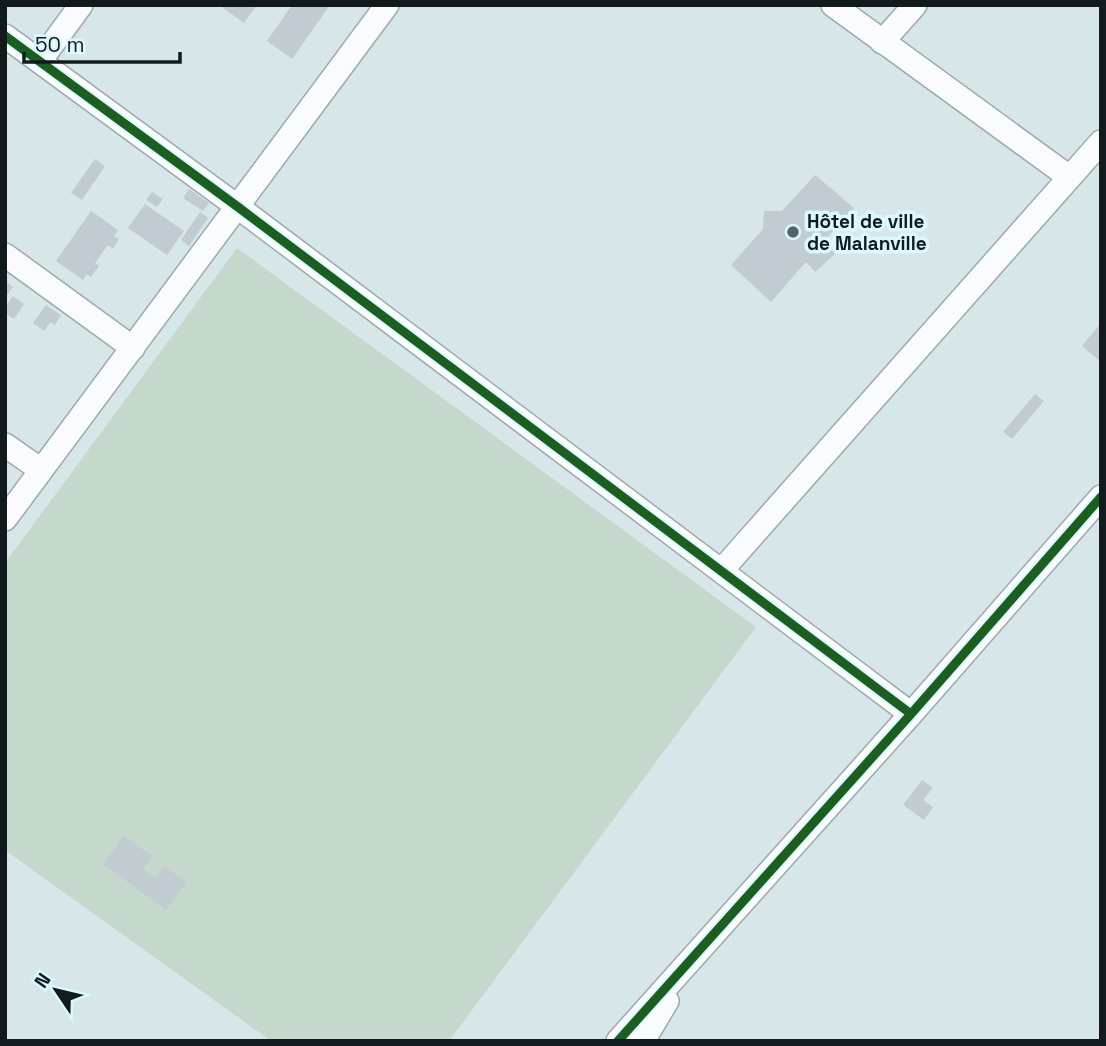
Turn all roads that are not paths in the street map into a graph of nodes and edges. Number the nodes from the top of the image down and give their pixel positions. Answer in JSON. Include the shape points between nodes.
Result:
{"nodes":[{"id":1,"x":81,"y":5,"type":"edge"},
{"id":2,"x":387,"y":5,"type":"edge"},
{"id":3,"x":834,"y":5,"type":"edge"},
{"id":4,"x":915,"y":5,"type":"edge"},
{"id":5,"x":5,"y":36,"type":"edge"},
{"id":6,"x":883,"y":42,"type":"junction"},
{"id":7,"x":40,"y":61,"type":"junction"},
{"id":8,"x":1101,"y":142,"type":"edge"},
{"id":9,"x":1069,"y":177,"type":"junction"},
{"id":10,"x":237,"y":207,"type":"junction"},
{"id":11,"x":5,"y":255,"type":"edge"},
{"id":12,"x":133,"y":348,"type":"junction"},
{"id":13,"x":5,"y":445,"type":"edge"},
{"id":14,"x":41,"y":470,"type":"junction"},
{"id":15,"x":1101,"y":496,"type":"edge"},
{"id":16,"x":5,"y":519,"type":"edge"},
{"id":17,"x":721,"y":571,"type":"junction"},
{"id":18,"x":911,"y":714,"type":"junction"},
{"id":19,"x":695,"y":953,"type":"junction"},
{"id":20,"x":618,"y":1041,"type":"edge"},
{"id":21,"x":643,"y":1041,"type":"edge"}],
"edges":[{"from":1,"to":7,"type":"street"},
{"from":2,"to":10,"type":"street"},
{"from":3,"to":6,"type":"street"},
{"from":4,"to":6,"type":"street"},
{"from":5,"to":7,"type":"street"},
{"from":6,"to":9,"type":"street"},
{"from":7,"to":10,"type":"street"},
{"from":8,"to":9,"type":"street"},
{"from":9,"to":17,"type":"street"},
{"from":10,"to":12,"type":"street"},
{"from":10,"to":17,"type":"street"},
{"from":11,"to":12,"type":"street"},
{"from":12,"to":14,"type":"street"},
{"from":13,"to":14,"type":"street"},
{"from":14,"to":16,"type":"street"},
{"from":15,"to":18,"type":"street"},
{"from":17,"to":18,"type":"street"},
{"from":18,"to":19,"type":"street"},
{"from":19,"to":20,"type":"street"},
{"from":19,"to":21,"type":"street"}]}
